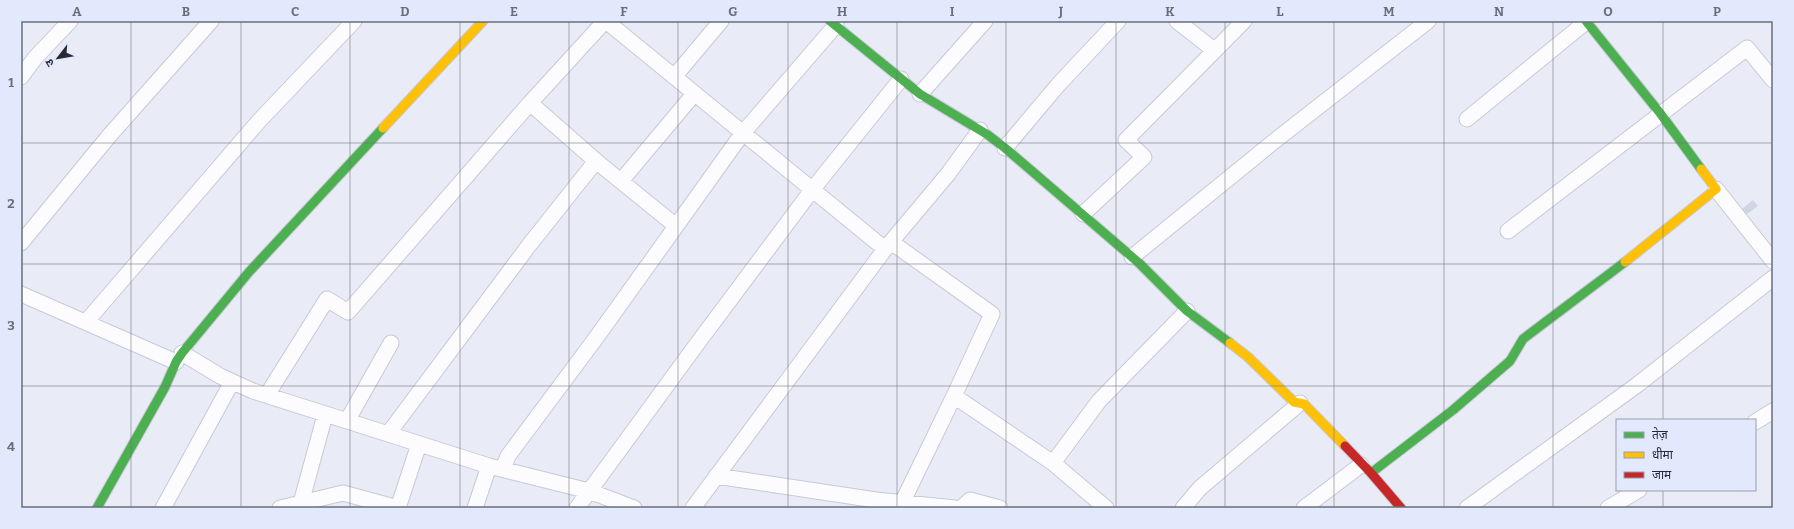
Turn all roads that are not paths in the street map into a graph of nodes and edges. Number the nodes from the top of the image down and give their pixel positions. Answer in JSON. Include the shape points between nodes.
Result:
{"nodes":[{"id":1,"x":70,"y":21,"type":"edge"},
{"id":2,"x":211,"y":21,"type":"edge"},
{"id":3,"x":354,"y":21,"type":"edge"},
{"id":4,"x":483,"y":21,"type":"edge"},
{"id":5,"x":606,"y":21,"type":"edge"},
{"id":6,"x":721,"y":21,"type":"edge"},
{"id":7,"x":984,"y":21,"type":"edge"},
{"id":8,"x":1118,"y":21,"type":"edge"},
{"id":9,"x":1177,"y":21,"type":"edge"},
{"id":10,"x":1244,"y":21,"type":"edge"},
{"id":11,"x":1428,"y":21,"type":"edge"},
{"id":12,"x":1586,"y":21,"type":"edge"},
{"id":13,"x":833,"y":23,"type":"edge"},
{"id":14,"x":1214,"y":50,"type":"junction"},
{"id":15,"x":21,"y":76,"type":"edge"},
{"id":16,"x":674,"y":77,"type":"junction"},
{"id":17,"x":901,"y":79,"type":"junction"},
{"id":18,"x":1773,"y":80,"type":"edge"},
{"id":19,"x":694,"y":94,"type":"junction"},
{"id":20,"x":920,"y":94,"type":"junction"},
{"id":21,"x":530,"y":103,"type":"junction"},
{"id":22,"x":1660,"y":113,"type":"junction"},
{"id":23,"x":1467,"y":119,"type":"dead end"},
{"id":24,"x":980,"y":130,"type":"junction"},
{"id":25,"x":742,"y":134,"type":"junction"},
{"id":26,"x":1006,"y":148,"type":"junction"},
{"id":27,"x":596,"y":161,"type":"junction"},
{"id":28,"x":620,"y":181,"type":"junction"},
{"id":29,"x":1716,"y":189,"type":"junction"},
{"id":30,"x":812,"y":190,"type":"junction"},
{"id":31,"x":1083,"y":214,"type":"junction"},
{"id":32,"x":676,"y":226,"type":"junction"},
{"id":33,"x":1508,"y":230,"type":"dead end"},
{"id":34,"x":21,"y":243,"type":"edge"},
{"id":35,"x":888,"y":246,"type":"junction"},
{"id":36,"x":1132,"y":257,"type":"junction"},
{"id":37,"x":1773,"y":261,"type":"edge"},
{"id":38,"x":1773,"y":278,"type":"edge"},
{"id":39,"x":21,"y":294,"type":"edge"},
{"id":40,"x":1187,"y":311,"type":"junction"},
{"id":41,"x":86,"y":322,"type":"junction"},
{"id":42,"x":391,"y":343,"type":"dead end"},
{"id":43,"x":179,"y":357,"type":"junction"},
{"id":44,"x":232,"y":382,"type":"junction"},
{"id":45,"x":267,"y":395,"type":"junction"},
{"id":46,"x":954,"y":396,"type":"junction"},
{"id":47,"x":1300,"y":403,"type":"junction"},
{"id":48,"x":1773,"y":411,"type":"edge"},
{"id":49,"x":325,"y":415,"type":"junction"},
{"id":50,"x":346,"y":421,"type":"junction"},
{"id":51,"x":1756,"y":421,"type":"edge"},
{"id":52,"x":388,"y":434,"type":"junction"},
{"id":53,"x":420,"y":444,"type":"junction"},
{"id":54,"x":1053,"y":463,"type":"junction"},
{"id":55,"x":496,"y":468,"type":"junction"},
{"id":56,"x":1366,"y":469,"type":"junction"},
{"id":57,"x":716,"y":476,"type":"junction"},
{"id":58,"x":589,"y":491,"type":"junction"},
{"id":59,"x":1637,"y":491,"type":"edge"},
{"id":60,"x":301,"y":503,"type":"junction"},
{"id":61,"x":902,"y":503,"type":"junction"},
{"id":62,"x":97,"y":508,"type":"edge"},
{"id":63,"x":163,"y":508,"type":"edge"},
{"id":64,"x":280,"y":508,"type":"edge"},
{"id":65,"x":398,"y":508,"type":"edge"},
{"id":66,"x":475,"y":508,"type":"edge"},
{"id":67,"x":577,"y":508,"type":"edge"},
{"id":68,"x":634,"y":508,"type":"edge"},
{"id":69,"x":693,"y":508,"type":"edge"},
{"id":70,"x":955,"y":508,"type":"edge"},
{"id":71,"x":961,"y":508,"type":"edge"},
{"id":72,"x":1000,"y":508,"type":"edge"},
{"id":73,"x":1106,"y":508,"type":"edge"},
{"id":74,"x":1184,"y":508,"type":"edge"},
{"id":75,"x":1304,"y":508,"type":"edge"},
{"id":76,"x":1401,"y":508,"type":"edge"},
{"id":77,"x":1467,"y":508,"type":"edge"},
{"id":78,"x":1608,"y":508,"type":"edge"}],
"edges":[{"from":1,"to":15,"type":"street"},
{"from":2,"to":34,"type":"street","via":[[108,136]]},
{"from":3,"to":41,"type":"street","via":[[259,121]]},
{"from":4,"to":43,"type":"street","via":[[249,272]]},
{"from":5,"to":16,"type":"street"},
{"from":5,"to":21,"type":"street"},
{"from":6,"to":16,"type":"street"},
{"from":7,"to":20,"type":"street"},
{"from":8,"to":26,"type":"street","via":[[1058,85]]},
{"from":9,"to":14,"type":"street"},
{"from":10,"to":14,"type":"street"},
{"from":11,"to":36,"type":"street"},
{"from":12,"to":22,"type":"street"},
{"from":12,"to":23,"type":"street"},
{"from":13,"to":17,"type":"street"},
{"from":13,"to":25,"type":"street"},
{"from":14,"to":31,"type":"street","via":[[1126,140],[1144,157]]},
{"from":16,"to":19,"type":"street"},
{"from":17,"to":20,"type":"street"},
{"from":17,"to":30,"type":"street"},
{"from":18,"to":22,"type":"street","via":[[1747,48]]},
{"from":19,"to":25,"type":"street"},
{"from":19,"to":28,"type":"street"},
{"from":20,"to":24,"type":"street"},
{"from":21,"to":27,"type":"street"},
{"from":21,"to":45,"type":"street","via":[[348,312],[327,299]]},
{"from":22,"to":29,"type":"street"},
{"from":22,"to":33,"type":"street"},
{"from":24,"to":26,"type":"street"},
{"from":24,"to":35,"type":"street","via":[[948,174]]},
{"from":25,"to":30,"type":"street"},
{"from":25,"to":32,"type":"street"},
{"from":26,"to":31,"type":"street"},
{"from":27,"to":28,"type":"street"},
{"from":27,"to":52,"type":"street","via":[[530,244]]},
{"from":28,"to":32,"type":"street"},
{"from":29,"to":37,"type":"street"},
{"from":29,"to":56,"type":"street","via":[[1595,286],[1523,339],[1510,361],[1453,410]]},
{"from":30,"to":35,"type":"street"},
{"from":30,"to":58,"type":"street"},
{"from":31,"to":36,"type":"street"},
{"from":32,"to":55,"type":"street","via":[[596,338],[508,456]]},
{"from":35,"to":46,"type":"street","via":[[992,314]]},
{"from":35,"to":57,"type":"street"},
{"from":36,"to":40,"type":"street"},
{"from":38,"to":77,"type":"street","via":[[1637,384]]},
{"from":39,"to":41,"type":"street"},
{"from":40,"to":47,"type":"street","via":[[1248,357],[1294,402]]},
{"from":40,"to":54,"type":"street","via":[[1100,400]]},
{"from":41,"to":43,"type":"street"},
{"from":42,"to":50,"type":"street"},
{"from":43,"to":44,"type":"street"},
{"from":43,"to":62,"type":"street","via":[[165,387]]},
{"from":44,"to":45,"type":"street"},
{"from":44,"to":63,"type":"street"},
{"from":45,"to":49,"type":"street"},
{"from":46,"to":54,"type":"street"},
{"from":46,"to":61,"type":"street"},
{"from":47,"to":56,"type":"street","via":[[1304,404]]},
{"from":47,"to":74,"type":"street","via":[[1200,488]]},
{"from":48,"to":51,"type":"street"},
{"from":49,"to":50,"type":"street"},
{"from":49,"to":60,"type":"street"},
{"from":50,"to":52,"type":"street"},
{"from":52,"to":53,"type":"street"},
{"from":53,"to":55,"type":"street"},
{"from":53,"to":65,"type":"street"},
{"from":54,"to":73,"type":"street"},
{"from":55,"to":58,"type":"street"},
{"from":55,"to":66,"type":"street"},
{"from":56,"to":75,"type":"street"},
{"from":56,"to":76,"type":"street"},
{"from":57,"to":61,"type":"street"},
{"from":57,"to":69,"type":"street"},
{"from":58,"to":67,"type":"street"},
{"from":58,"to":68,"type":"street"},
{"from":59,"to":78,"type":"street"},
{"from":60,"to":64,"type":"street"},
{"from":60,"to":65,"type":"street","via":[[343,493]]},
{"from":61,"to":70,"type":"street"},
{"from":71,"to":72,"type":"street","via":[[970,500]]}]}
